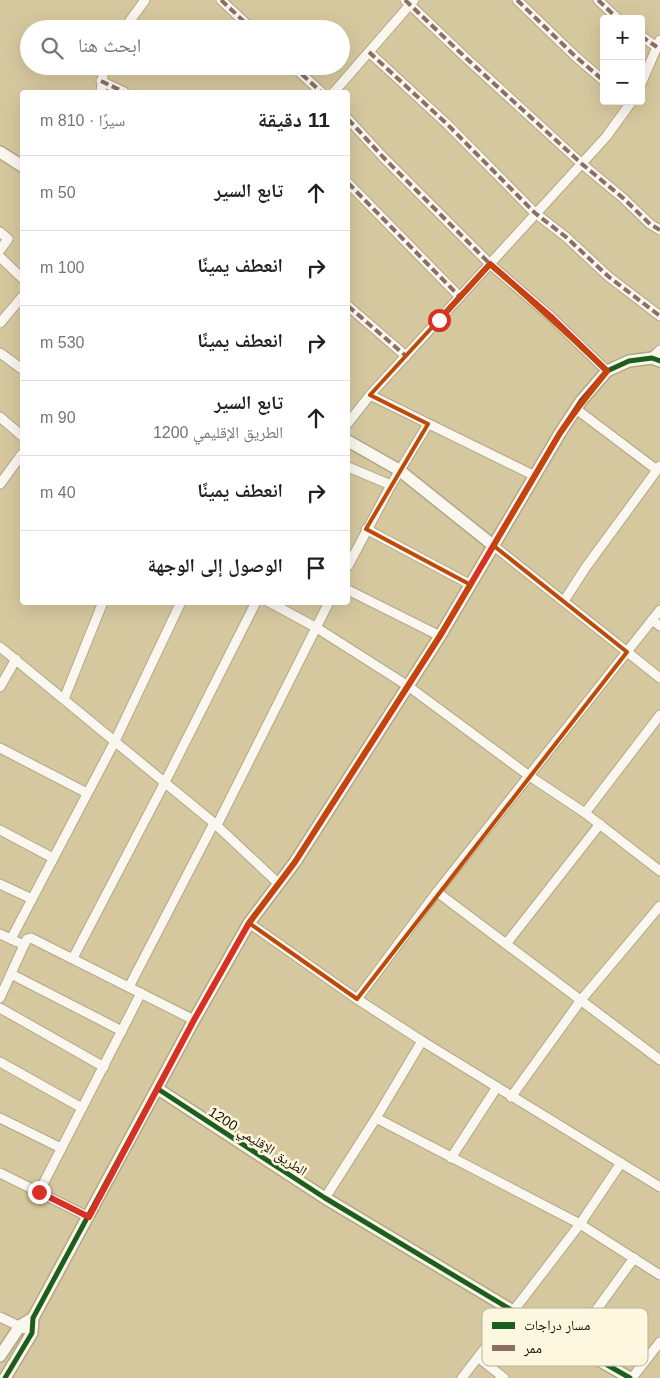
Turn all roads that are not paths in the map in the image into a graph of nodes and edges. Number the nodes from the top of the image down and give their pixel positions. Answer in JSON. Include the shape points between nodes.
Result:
{"nodes":[{"id":1,"x":145,"y":0,"type":"edge"},
{"id":2,"x":221,"y":0,"type":"edge"},
{"id":3,"x":517,"y":0,"type":"edge"},
{"id":4,"x":598,"y":0,"type":"edge"},
{"id":5,"x":410,"y":1,"type":"edge"},
{"id":6,"x":614,"y":15,"type":"edge"},
{"id":7,"x":131,"y":20,"type":"edge"},
{"id":8,"x":242,"y":20,"type":"edge"},
{"id":9,"x":645,"y":38,"type":"edge"},
{"id":10,"x":658,"y":44,"type":"edge"},
{"id":11,"x":369,"y":52,"type":"junction"},
{"id":12,"x":350,"y":74,"type":"edge"},
{"id":13,"x":102,"y":75,"type":"edge"},
{"id":14,"x":303,"y":75,"type":"edge"},
{"id":15,"x":349,"y":75,"type":"edge"},
{"id":16,"x":645,"y":75,"type":"edge"},
{"id":17,"x":600,"y":78,"type":"edge"},
{"id":18,"x":101,"y":81,"type":"junction"},
{"id":19,"x":101,"y":90,"type":"edge"},
{"id":20,"x":120,"y":90,"type":"edge"},
{"id":21,"x":319,"y":90,"type":"edge"},
{"id":22,"x":336,"y":90,"type":"edge"},
{"id":23,"x":628,"y":105,"type":"edge"},
{"id":24,"x":350,"y":121,"type":"edge"},
{"id":25,"x":0,"y":152,"type":"edge"},
{"id":26,"x":582,"y":164,"type":"junction"},
{"id":27,"x":20,"y":165,"type":"edge"},
{"id":28,"x":350,"y":185,"type":"edge"},
{"id":29,"x":535,"y":213,"type":"junction"},
{"id":30,"x":660,"y":230,"type":"edge"},
{"id":31,"x":0,"y":232,"type":"edge"},
{"id":32,"x":0,"y":250,"type":"edge"},
{"id":33,"x":0,"y":257,"type":"edge"},
{"id":34,"x":490,"y":264,"type":"junction"},
{"id":35,"x":20,"y":276,"type":"edge"},
{"id":36,"x":460,"y":297,"type":"junction"},
{"id":37,"x":20,"y":299,"type":"edge"},
{"id":38,"x":350,"y":308,"type":"edge"},
{"id":39,"x":660,"y":316,"type":"edge"},
{"id":40,"x":0,"y":323,"type":"edge"},
{"id":41,"x":0,"y":353,"type":"edge"},
{"id":42,"x":406,"y":356,"type":"junction"},
{"id":43,"x":657,"y":357,"type":"edge"},
{"id":44,"x":20,"y":368,"type":"edge"},
{"id":45,"x":607,"y":371,"type":"junction"},
{"id":46,"x":370,"y":395,"type":"junction"},
{"id":47,"x":576,"y":409,"type":"junction"},
{"id":48,"x":0,"y":417,"type":"edge"},
{"id":49,"x":350,"y":420,"type":"edge"},
{"id":50,"x":428,"y":424,"type":"junction"},
{"id":51,"x":20,"y":434,"type":"edge"},
{"id":52,"x":350,"y":442,"type":"edge"},
{"id":53,"x":20,"y":457,"type":"edge"},
{"id":54,"x":350,"y":468,"type":"edge"},
{"id":55,"x":658,"y":468,"type":"edge"},
{"id":56,"x":399,"y":470,"type":"junction"},
{"id":57,"x":534,"y":475,"type":"junction"},
{"id":58,"x":0,"y":484,"type":"edge"},
{"id":59,"x":390,"y":484,"type":"junction"},
{"id":60,"x":366,"y":529,"type":"junction"},
{"id":61,"x":494,"y":546,"type":"junction"},
{"id":62,"x":350,"y":562,"type":"edge"},
{"id":63,"x":471,"y":584,"type":"junction"},
{"id":64,"x":350,"y":591,"type":"edge"},
{"id":65,"x":564,"y":601,"type":"junction"},
{"id":66,"x":102,"y":605,"type":"edge"},
{"id":67,"x":180,"y":605,"type":"edge"},
{"id":68,"x":254,"y":605,"type":"edge"},
{"id":69,"x":275,"y":605,"type":"edge"},
{"id":70,"x":328,"y":605,"type":"edge"},
{"id":71,"x":660,"y":610,"type":"edge"},
{"id":72,"x":652,"y":620,"type":"junction"},
{"id":73,"x":660,"y":626,"type":"edge"},
{"id":74,"x":317,"y":628,"type":"junction"},
{"id":75,"x":440,"y":636,"type":"junction"},
{"id":76,"x":0,"y":647,"type":"edge"},
{"id":77,"x":627,"y":652,"type":"junction"},
{"id":78,"x":16,"y":659,"type":"junction"},
{"id":79,"x":660,"y":678,"type":"edge"},
{"id":80,"x":408,"y":686,"type":"junction"},
{"id":81,"x":0,"y":687,"type":"edge"},
{"id":82,"x":64,"y":699,"type":"junction"},
{"id":83,"x":660,"y":715,"type":"edge"},
{"id":84,"x":115,"y":741,"type":"junction"},
{"id":85,"x":0,"y":748,"type":"edge"},
{"id":86,"x":528,"y":775,"type":"junction"},
{"id":87,"x":165,"y":782,"type":"junction"},
{"id":88,"x":87,"y":793,"type":"junction"},
{"id":89,"x":585,"y":813,"type":"junction"},
{"id":90,"x":215,"y":824,"type":"junction"},
{"id":91,"x":600,"y":824,"type":"junction"},
{"id":92,"x":0,"y":830,"type":"edge"},
{"id":93,"x":53,"y":858,"type":"junction"},
{"id":94,"x":660,"y":871,"type":"edge"},
{"id":95,"x":278,"y":883,"type":"junction"},
{"id":96,"x":0,"y":884,"type":"edge"},
{"id":97,"x":437,"y":892,"type":"junction"},
{"id":98,"x":32,"y":899,"type":"junction"},
{"id":99,"x":660,"y":906,"type":"edge"},
{"id":100,"x":249,"y":923,"type":"junction"},
{"id":101,"x":0,"y":934,"type":"edge"},
{"id":102,"x":11,"y":939,"type":"junction"},
{"id":103,"x":506,"y":944,"type":"junction"},
{"id":104,"x":24,"y":945,"type":"junction"},
{"id":105,"x":73,"y":958,"type":"junction"},
{"id":106,"x":11,"y":974,"type":"junction"},
{"id":107,"x":129,"y":987,"type":"junction"},
{"id":108,"x":141,"y":993,"type":"junction"},
{"id":109,"x":0,"y":998,"type":"edge"},
{"id":110,"x":357,"y":998,"type":"junction"},
{"id":111,"x":581,"y":1000,"type":"junction"},
{"id":112,"x":0,"y":1008,"type":"edge"},
{"id":113,"x":194,"y":1020,"type":"junction"},
{"id":114,"x":122,"y":1031,"type":"junction"},
{"id":115,"x":422,"y":1040,"type":"junction"},
{"id":116,"x":658,"y":1055,"type":"edge"},
{"id":117,"x":0,"y":1062,"type":"edge"},
{"id":118,"x":104,"y":1067,"type":"junction"},
{"id":119,"x":497,"y":1087,"type":"junction"},
{"id":120,"x":158,"y":1089,"type":"junction"},
{"id":121,"x":511,"y":1096,"type":"junction"},
{"id":122,"x":82,"y":1108,"type":"junction"},
{"id":123,"x":0,"y":1118,"type":"edge"},
{"id":124,"x":376,"y":1118,"type":"junction"},
{"id":125,"x":61,"y":1148,"type":"junction"},
{"id":126,"x":451,"y":1158,"type":"junction"},
{"id":127,"x":621,"y":1163,"type":"junction"},
{"id":128,"x":0,"y":1173,"type":"edge"},
{"id":129,"x":660,"y":1187,"type":"edge"},
{"id":130,"x":39,"y":1192,"type":"junction"},
{"id":131,"x":326,"y":1198,"type":"junction"},
{"id":132,"x":89,"y":1217,"type":"junction"},
{"id":133,"x":580,"y":1224,"type":"junction"},
{"id":134,"x":634,"y":1258,"type":"junction"},
{"id":135,"x":660,"y":1275,"type":"edge"},
{"id":136,"x":509,"y":1308,"type":"edge"},
{"id":137,"x":516,"y":1308,"type":"edge"},
{"id":138,"x":598,"y":1308,"type":"edge"},
{"id":139,"x":0,"y":1317,"type":"edge"},
{"id":140,"x":33,"y":1318,"type":"junction"},
{"id":141,"x":20,"y":1326,"type":"junction"},
{"id":142,"x":32,"y":1333,"type":"junction"},
{"id":143,"x":660,"y":1342,"type":"edge"},
{"id":144,"x":482,"y":1352,"type":"edge"},
{"id":145,"x":0,"y":1356,"type":"edge"},
{"id":146,"x":478,"y":1357,"type":"junction"},
{"id":147,"x":648,"y":1357,"type":"edge"},
{"id":148,"x":482,"y":1360,"type":"edge"},
{"id":149,"x":489,"y":1366,"type":"edge"},
{"id":150,"x":610,"y":1366,"type":"edge"},
{"id":151,"x":641,"y":1366,"type":"edge"},
{"id":152,"x":5,"y":1378,"type":"edge"},
{"id":153,"x":462,"y":1378,"type":"edge"},
{"id":154,"x":504,"y":1378,"type":"edge"},
{"id":155,"x":631,"y":1378,"type":"edge"}],
"edges":[{"from":1,"to":7,"type":"street"},
{"from":2,"to":8,"type":"street"},
{"from":3,"to":17,"type":"street"},
{"from":4,"to":6,"type":"street"},
{"from":5,"to":11,"type":"street"},
{"from":5,"to":26,"type":"street","via":[[466,58]]},
{"from":9,"to":10,"type":"street"},
{"from":10,"to":16,"type":"street"},
{"from":11,"to":12,"type":"street"},
{"from":11,"to":29,"type":"street"},
{"from":13,"to":18,"type":"street"},
{"from":14,"to":21,"type":"street"},
{"from":15,"to":22,"type":"street"},
{"from":18,"to":19,"type":"street"},
{"from":18,"to":20,"type":"street"},
{"from":23,"to":26,"type":"street"},
{"from":24,"to":34,"type":"street"},
{"from":25,"to":27,"type":"street"},
{"from":26,"to":29,"type":"street"},
{"from":26,"to":30,"type":"street"},
{"from":28,"to":36,"type":"street"},
{"from":29,"to":34,"type":"street"},
{"from":29,"to":39,"type":"street"},
{"from":31,"to":32,"type":"street","via":[[8,239]]},
{"from":33,"to":35,"type":"street"},
{"from":34,"to":36,"type":"street"},
{"from":34,"to":45,"type":"street"},
{"from":36,"to":42,"type":"street"},
{"from":37,"to":40,"type":"street"},
{"from":38,"to":42,"type":"street"},
{"from":41,"to":44,"type":"street"},
{"from":42,"to":46,"type":"street"},
{"from":43,"to":45,"type":"street","via":[[629,361]]},
{"from":45,"to":47,"type":"street"},
{"from":46,"to":49,"type":"street"},
{"from":46,"to":50,"type":"street"},
{"from":47,"to":55,"type":"street"},
{"from":47,"to":57,"type":"street"},
{"from":48,"to":51,"type":"street"},
{"from":50,"to":56,"type":"street"},
{"from":50,"to":57,"type":"street"},
{"from":52,"to":56,"type":"street"},
{"from":53,"to":58,"type":"street"},
{"from":54,"to":59,"type":"street"},
{"from":55,"to":65,"type":"street"},
{"from":56,"to":59,"type":"street"},
{"from":56,"to":61,"type":"street"},
{"from":57,"to":61,"type":"street"},
{"from":59,"to":60,"type":"street"},
{"from":60,"to":62,"type":"street"},
{"from":60,"to":63,"type":"street"},
{"from":61,"to":63,"type":"street"},
{"from":61,"to":65,"type":"street"},
{"from":63,"to":75,"type":"street"},
{"from":64,"to":75,"type":"street"},
{"from":65,"to":77,"type":"street"},
{"from":66,"to":82,"type":"street"},
{"from":67,"to":84,"type":"street"},
{"from":68,"to":87,"type":"street"},
{"from":69,"to":74,"type":"street"},
{"from":70,"to":74,"type":"street"},
{"from":71,"to":72,"type":"street"},
{"from":72,"to":73,"type":"street"},
{"from":72,"to":77,"type":"street"},
{"from":74,"to":80,"type":"street"},
{"from":74,"to":90,"type":"street"},
{"from":75,"to":80,"type":"street"},
{"from":76,"to":78,"type":"street"},
{"from":77,"to":79,"type":"street"},
{"from":77,"to":86,"type":"street"},
{"from":78,"to":81,"type":"street"},
{"from":78,"to":82,"type":"street"},
{"from":80,"to":86,"type":"street"},
{"from":80,"to":95,"type":"street","via":[[295,862]]},
{"from":82,"to":84,"type":"street"},
{"from":83,"to":89,"type":"street"},
{"from":84,"to":87,"type":"street"},
{"from":84,"to":88,"type":"street"},
{"from":85,"to":88,"type":"street"},
{"from":86,"to":89,"type":"street"},
{"from":86,"to":97,"type":"street"},
{"from":87,"to":90,"type":"street"},
{"from":87,"to":105,"type":"street"},
{"from":88,"to":93,"type":"street"},
{"from":89,"to":91,"type":"street"},
{"from":90,"to":95,"type":"street"},
{"from":90,"to":107,"type":"street"},
{"from":91,"to":94,"type":"street"},
{"from":91,"to":103,"type":"street"},
{"from":92,"to":93,"type":"street"},
{"from":93,"to":98,"type":"street"},
{"from":95,"to":100,"type":"street"},
{"from":96,"to":98,"type":"street"},
{"from":97,"to":103,"type":"street"},
{"from":97,"to":110,"type":"street"},
{"from":98,"to":102,"type":"street"},
{"from":99,"to":111,"type":"street"},
{"from":100,"to":110,"type":"street"},
{"from":100,"to":113,"type":"street"},
{"from":101,"to":102,"type":"street"},
{"from":102,"to":104,"type":"street"},
{"from":103,"to":111,"type":"street"},
{"from":104,"to":105,"type":"street","via":[[27,939],[33,938]]},
{"from":104,"to":106,"type":"street"},
{"from":105,"to":107,"type":"street"},
{"from":106,"to":109,"type":"street"},
{"from":106,"to":114,"type":"street"},
{"from":107,"to":108,"type":"street"},
{"from":108,"to":113,"type":"street"},
{"from":108,"to":114,"type":"street"},
{"from":110,"to":115,"type":"street"},
{"from":111,"to":116,"type":"street"},
{"from":111,"to":121,"type":"street"},
{"from":112,"to":118,"type":"street"},
{"from":113,"to":120,"type":"street"},
{"from":114,"to":118,"type":"street"},
{"from":115,"to":119,"type":"street"},
{"from":115,"to":124,"type":"street"},
{"from":117,"to":122,"type":"street"},
{"from":118,"to":122,"type":"street"},
{"from":119,"to":121,"type":"street"},
{"from":119,"to":126,"type":"street"},
{"from":120,"to":131,"type":"street","name":"الطريق الإقليمي 1200"},
{"from":120,"to":132,"type":"street"},
{"from":121,"to":127,"type":"street"},
{"from":122,"to":125,"type":"street"},
{"from":123,"to":125,"type":"street"},
{"from":124,"to":126,"type":"street"},
{"from":124,"to":131,"type":"street"},
{"from":125,"to":130,"type":"street"},
{"from":126,"to":133,"type":"street"},
{"from":127,"to":129,"type":"street"},
{"from":127,"to":133,"type":"street"},
{"from":128,"to":130,"type":"street"},
{"from":130,"to":132,"type":"street"},
{"from":131,"to":136,"type":"street","name":"الطريق الإقليمي 1200"},
{"from":132,"to":140,"type":"street"},
{"from":133,"to":134,"type":"street"},
{"from":133,"to":137,"type":"street"},
{"from":134,"to":135,"type":"street"},
{"from":134,"to":138,"type":"street"},
{"from":139,"to":141,"type":"street"},
{"from":140,"to":141,"type":"street"},
{"from":140,"to":142,"type":"street"},
{"from":141,"to":142,"type":"street"},
{"from":141,"to":145,"type":"street"},
{"from":142,"to":152,"type":"street"},
{"from":143,"to":147,"type":"street"},
{"from":144,"to":146,"type":"street"},
{"from":146,"to":148,"type":"street"},
{"from":146,"to":153,"type":"street"},
{"from":149,"to":154,"type":"street"},
{"from":150,"to":155,"type":"street","name":"الطريق الإقليمي 1200"},
{"from":151,"to":155,"type":"street"}]}
